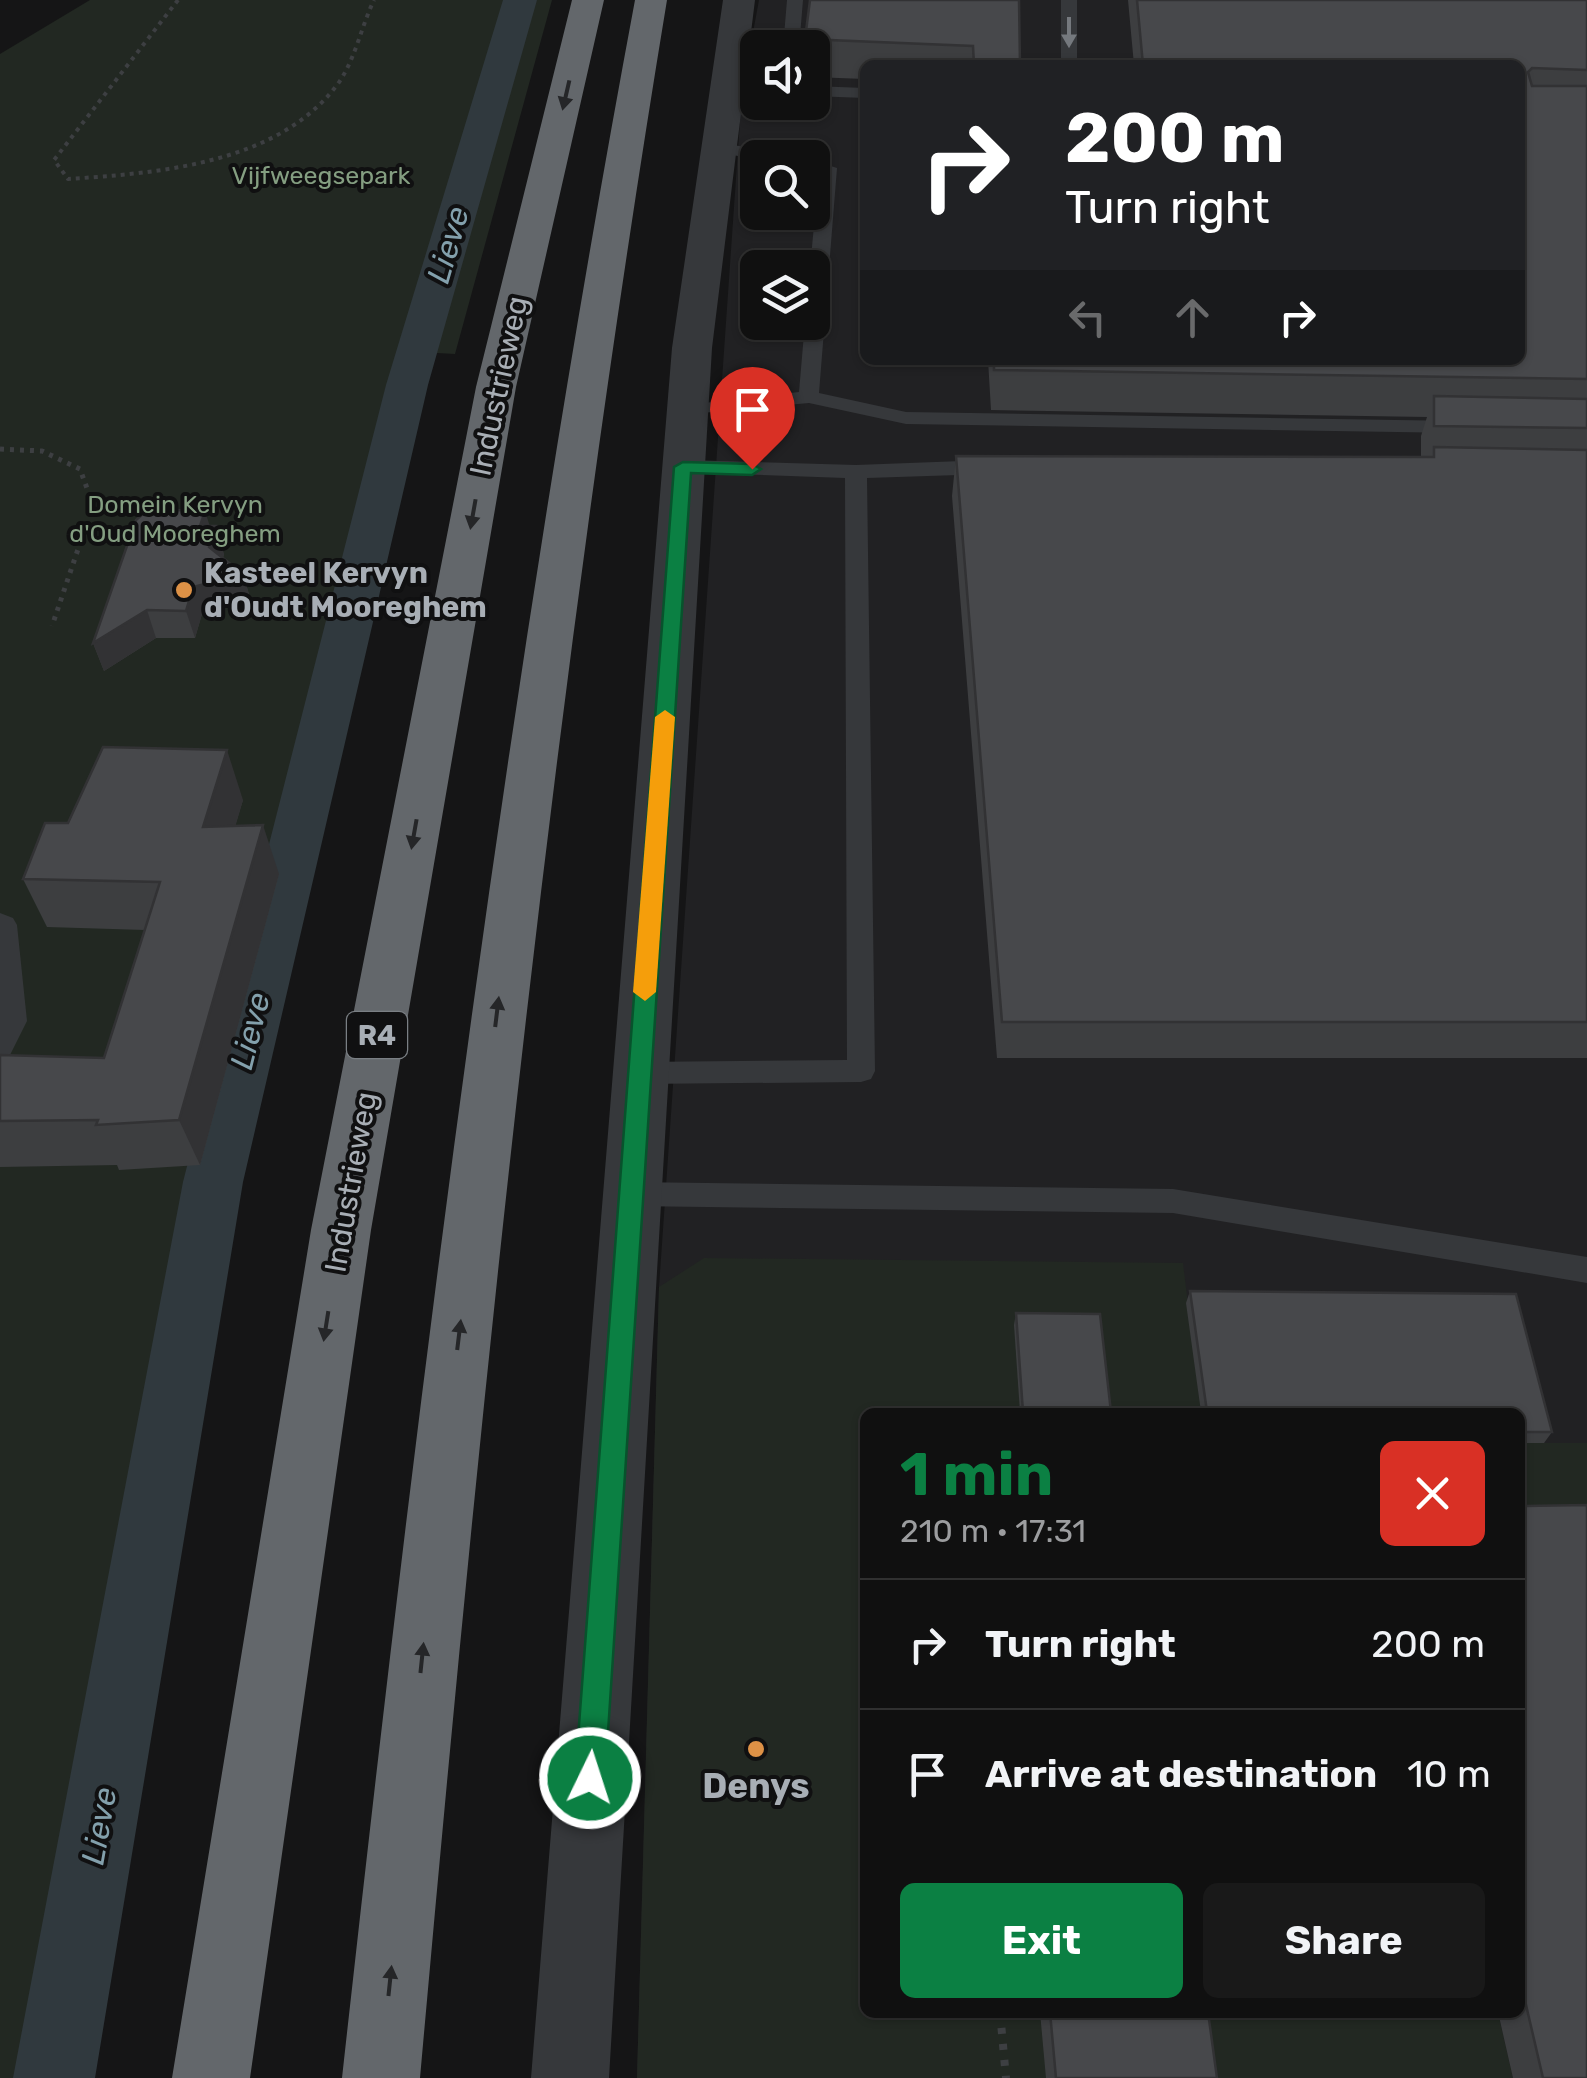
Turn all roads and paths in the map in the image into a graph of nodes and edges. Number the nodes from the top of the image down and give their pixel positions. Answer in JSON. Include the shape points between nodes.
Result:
{"nodes":[{"id":1,"x":178,"y":0,"type":"edge"},
{"id":2,"x":374,"y":0,"type":"edge"},
{"id":3,"x":588,"y":0,"type":"edge"},
{"id":4,"x":652,"y":0,"type":"edge"},
{"id":5,"x":740,"y":0,"type":"edge"},
{"id":6,"x":795,"y":0,"type":"edge"},
{"id":7,"x":1069,"y":0,"type":"edge"},
{"id":8,"x":741,"y":30,"type":"edge"},
{"id":9,"x":792,"y":30,"type":"edge"},
{"id":10,"x":1069,"y":60,"type":"edge"},
{"id":11,"x":830,"y":92,"type":"edge"},
{"id":12,"x":860,"y":93,"type":"edge"},
{"id":13,"x":740,"y":95,"type":"edge"},
{"id":14,"x":719,"y":147,"type":"junction"},
{"id":15,"x":740,"y":151,"type":"edge"},
{"id":16,"x":823,"y":230,"type":"edge"},
{"id":17,"x":809,"y":397,"type":"junction"},
{"id":18,"x":688,"y":412,"type":"junction"},
{"id":19,"x":1490,"y":428,"type":"edge"},
{"id":20,"x":0,"y":448,"type":"edge"},
{"id":21,"x":683,"y":467,"type":"junction"},
{"id":22,"x":1008,"y":468,"type":"edge"},
{"id":23,"x":856,"y":472,"type":"junction"},
{"id":24,"x":52,"y":626,"type":"dead end"},
{"id":25,"x":0,"y":923,"type":"edge"},
{"id":26,"x":0,"y":1047,"type":"edge"},
{"id":27,"x":638,"y":1072,"type":"junction"},
{"id":28,"x":630,"y":1194,"type":"junction"},
{"id":29,"x":1587,"y":1270,"type":"edge"},
{"id":30,"x":1001,"y":2018,"type":"edge"},
{"id":31,"x":210,"y":2078,"type":"edge"},
{"id":32,"x":381,"y":2078,"type":"edge"},
{"id":33,"x":570,"y":2078,"type":"edge"},
{"id":34,"x":1006,"y":2078,"type":"edge"}],
"edges":[{"from":1,"to":2,"type":"path","via":[[54,160],[68,179],[204,163],[302,123],[339,83]]},
{"from":3,"to":31,"type":"highway","name":"Industrieweg","number":"R4","one_way":true,"via":[[496,387],[341,1230]]},
{"from":32,"to":4,"type":"highway","one_way":true,"via":[[500,978],[567,491]]},
{"from":5,"to":8,"type":"street"},
{"from":6,"to":9,"type":"lane"},
{"from":7,"to":10,"type":"lane","one_way":true},
{"from":11,"to":12,"type":"lane"},
{"from":13,"to":14,"type":"street"},
{"from":14,"to":15,"type":"lane"},
{"from":14,"to":18,"type":"street"},
{"from":16,"to":17,"type":"lane"},
{"from":17,"to":18,"type":"lane"},
{"from":17,"to":19,"type":"lane","via":[[906,418]]},
{"from":18,"to":21,"type":"street"},
{"from":20,"to":24,"type":"path","via":[[42,450],[80,470],[94,505]]},
{"from":21,"to":23,"type":"lane"},
{"from":21,"to":27,"type":"street"},
{"from":22,"to":23,"type":"lane"},
{"from":23,"to":27,"type":"lane","via":[[861,1071]]},
{"from":25,"to":26,"type":"lane","via":[[13,1021]]},
{"from":27,"to":28,"type":"street"},
{"from":28,"to":29,"type":"lane","via":[[1174,1200]]},
{"from":28,"to":33,"type":"street"},
{"from":30,"to":34,"type":"path"}]}
